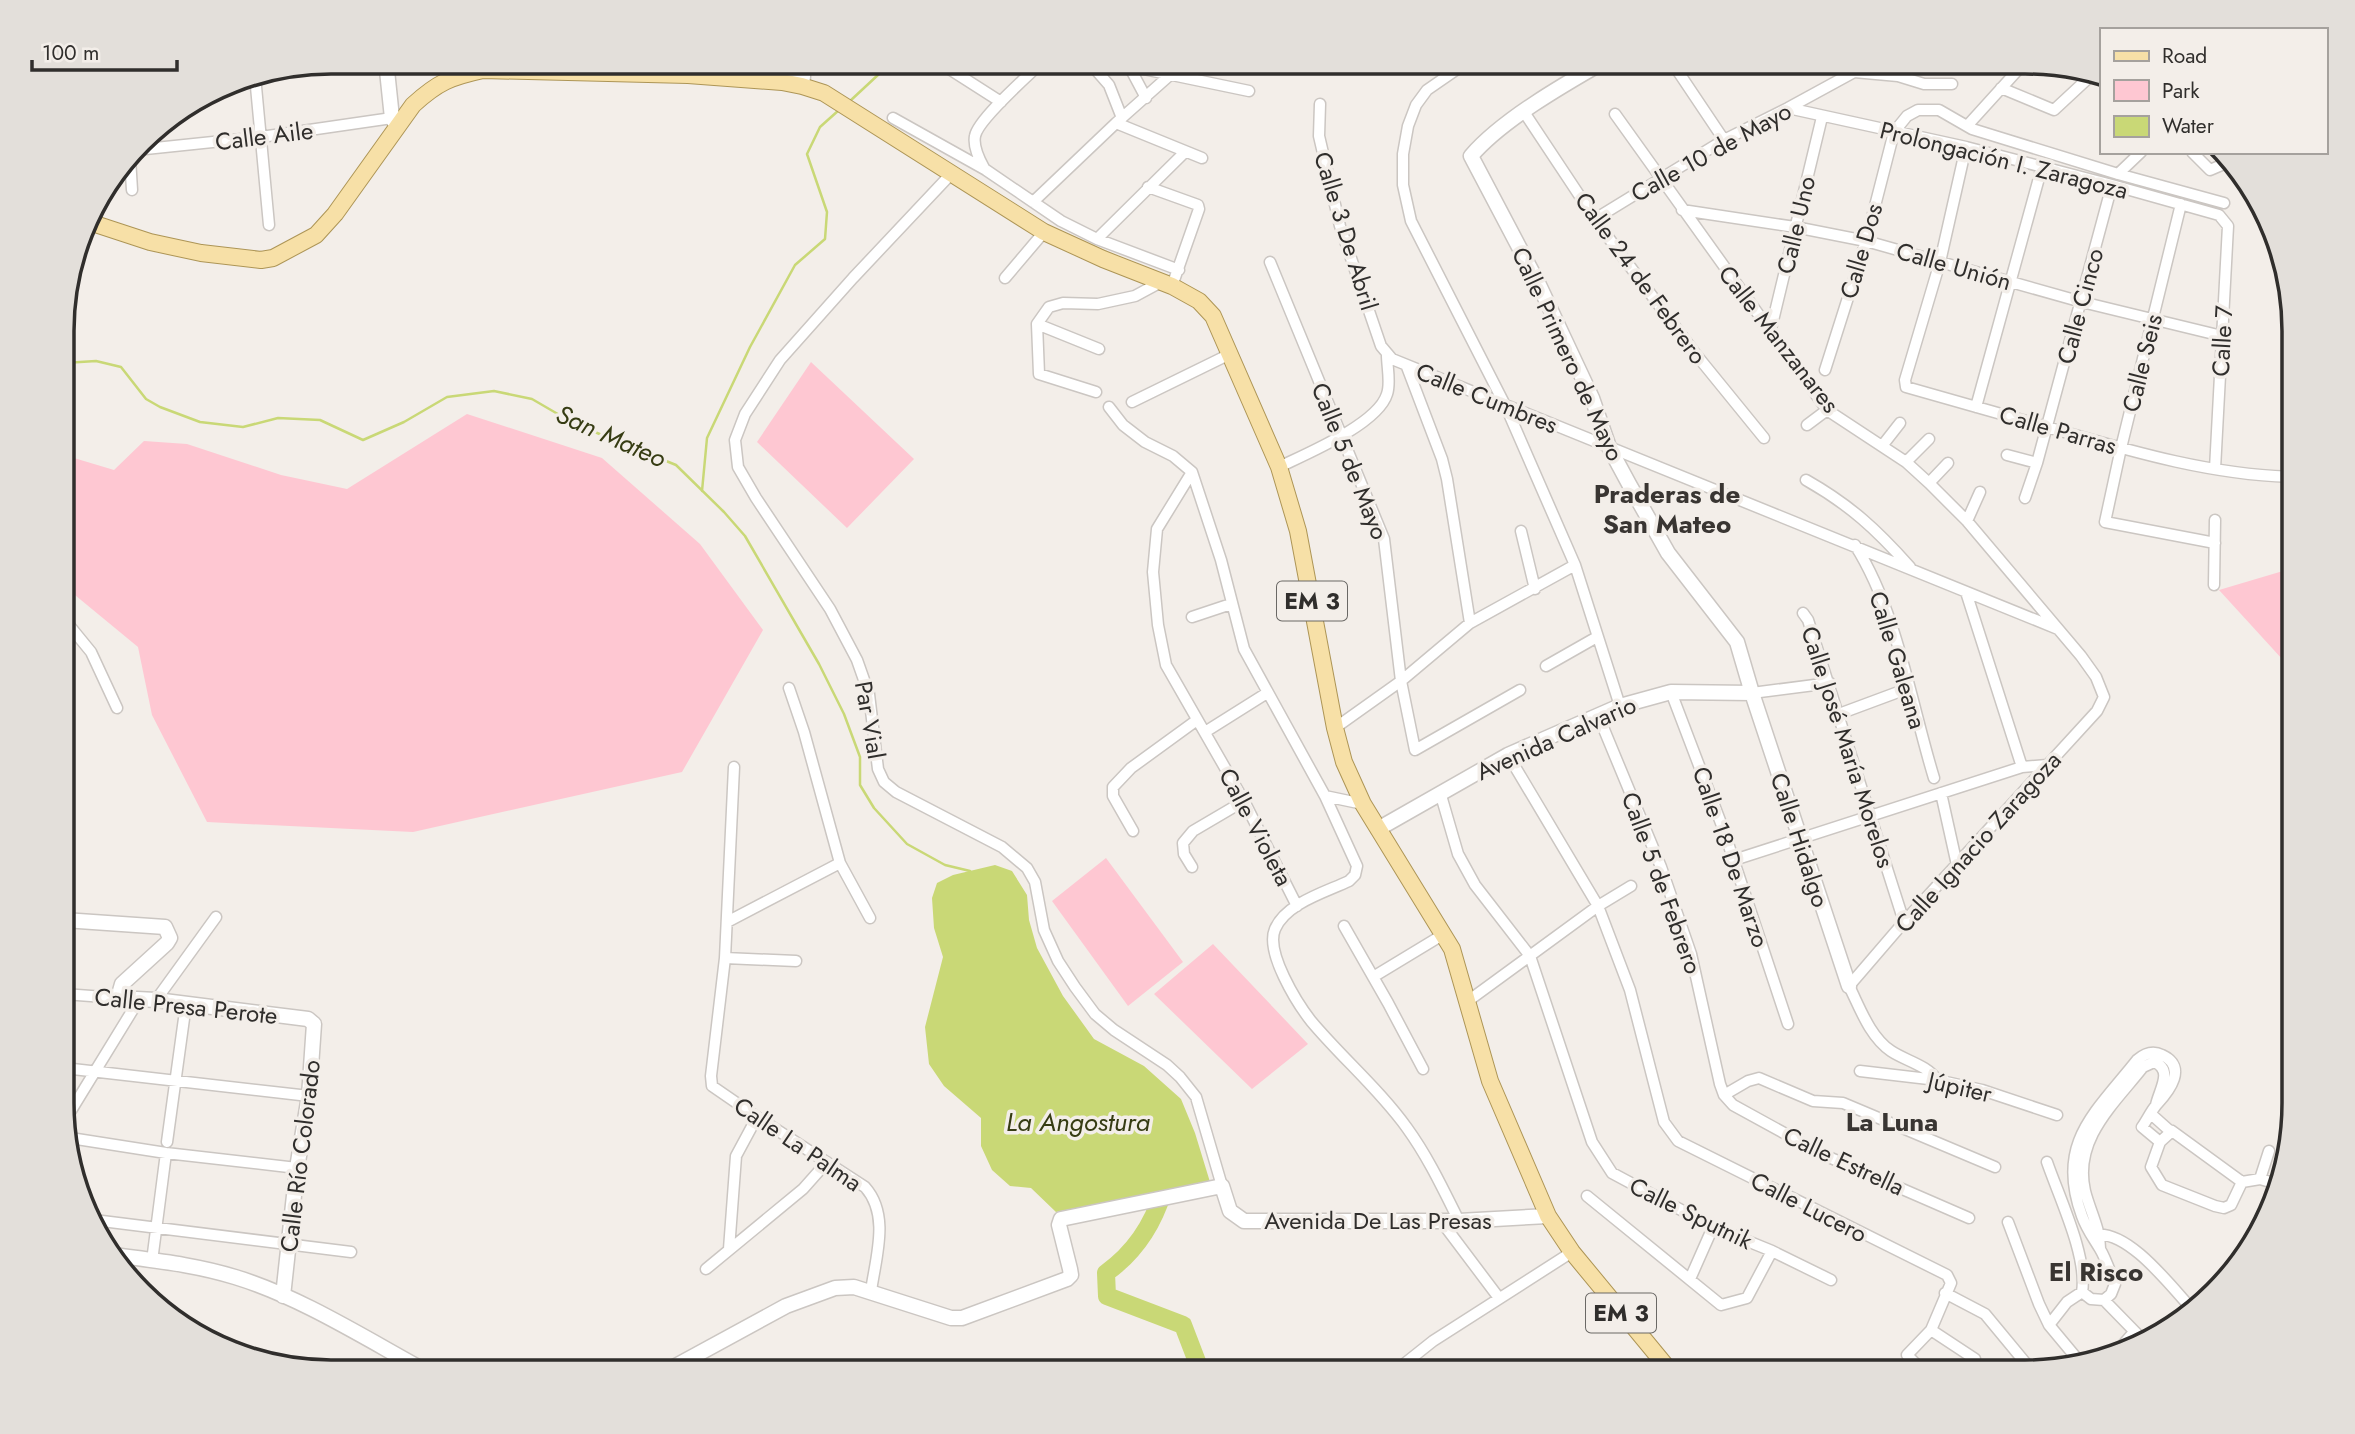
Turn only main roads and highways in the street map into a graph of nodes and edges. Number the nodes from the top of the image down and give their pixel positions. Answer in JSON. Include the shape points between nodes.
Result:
{"nodes":[{"id":1,"x":461,"y":74,"type":"edge"},
{"id":2,"x":680,"y":74,"type":"edge"},
{"id":3,"x":97,"y":224,"type":"edge"},
{"id":4,"x":1661,"y":1360,"type":"edge"}],
"edges":[{"from":1,"to":3,"type":"main road","number":"EM 3","via":[[428,91],[394,122],[335,214],[316,235],[273,258],[201,253]]},
{"from":2,"to":4,"type":"main road","number":"EM 3","via":[[782,82],[833,99],[1044,232],[1167,284],[1199,301],[1213,316],[1279,467],[1298,531],[1344,762],[1363,804],[1444,934],[1458,965],[1490,1081],[1548,1216]]}]}
